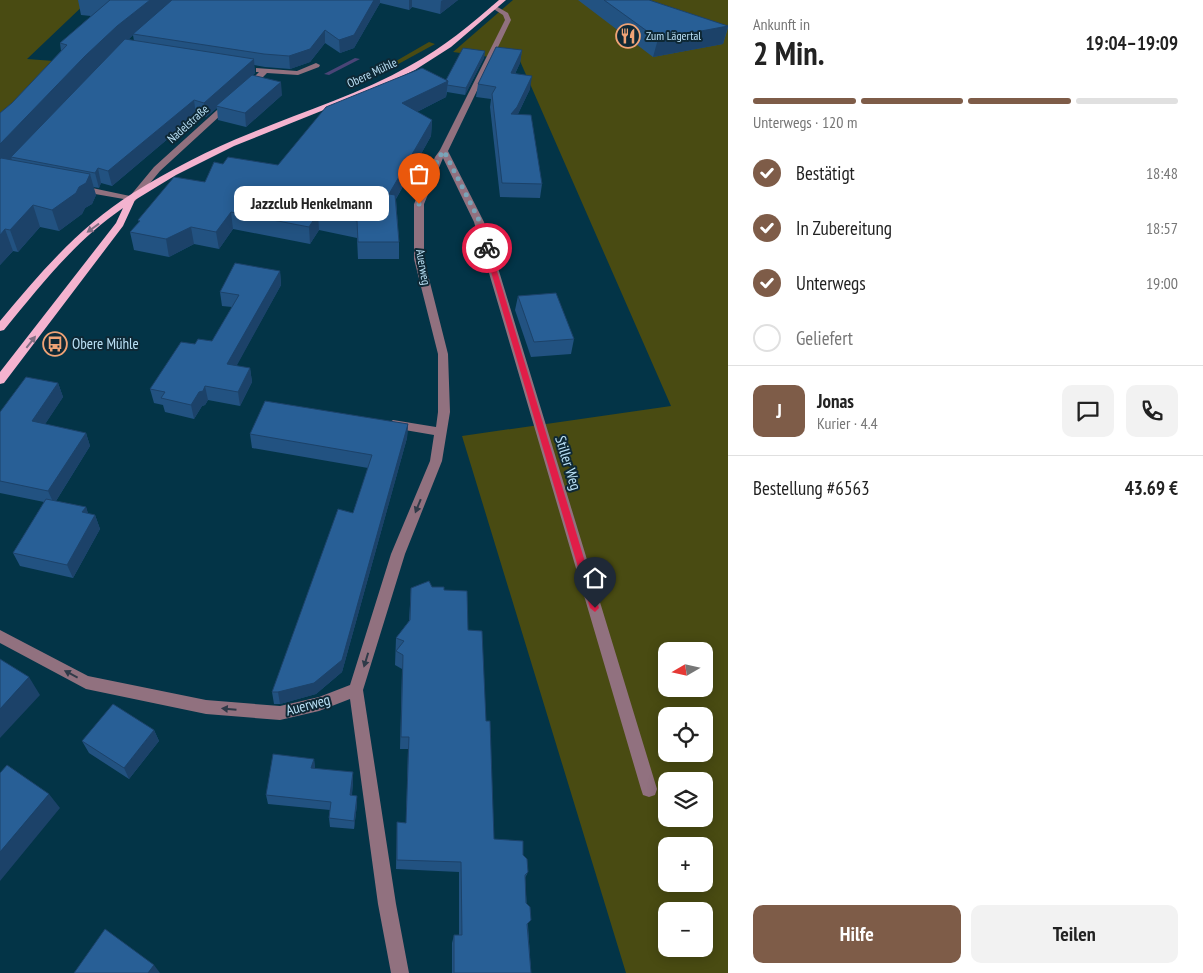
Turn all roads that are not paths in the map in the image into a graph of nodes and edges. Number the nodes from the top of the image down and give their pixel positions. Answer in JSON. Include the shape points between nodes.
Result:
{"nodes":[{"id":1,"x":503,"y":0,"type":"edge"},
{"id":2,"x":494,"y":8,"type":"junction"},
{"id":3,"x":316,"y":65,"type":"dead end"},
{"id":4,"x":247,"y":68,"type":"edge"},
{"id":5,"x":265,"y":71,"type":"junction"},
{"id":6,"x":444,"y":151,"type":"junction"},
{"id":7,"x":64,"y":185,"type":"edge"},
{"id":8,"x":132,"y":199,"type":"junction"},
{"id":9,"x":0,"y":328,"type":"edge"},
{"id":10,"x":0,"y":380,"type":"edge"},
{"id":11,"x":381,"y":422,"type":"edge"},
{"id":12,"x":440,"y":432,"type":"junction"},
{"id":13,"x":0,"y":636,"type":"edge"},
{"id":14,"x":356,"y":690,"type":"junction"},
{"id":15,"x":649,"y":789,"type":"dead end"},
{"id":16,"x":400,"y":973,"type":"edge"}],
"edges":[{"from":1,"to":2,"type":"main road","name":"Obere Mühle"},
{"from":2,"to":6,"type":"street","name":"Auerweg","via":[[506,14],[508,20]]},
{"from":2,"to":8,"type":"main road","name":"Obere Mühle","via":[[451,44],[412,68],[355,95],[230,145]]},
{"from":3,"to":5,"type":"street","via":[[298,73]]},
{"from":4,"to":5,"type":"street"},
{"from":5,"to":8,"type":"street","name":"Nadelstraße","via":[[157,169]]},
{"from":6,"to":12,"type":"street","name":"Auerweg","via":[[419,204],[419,259],[443,354],[444,412]]},
{"from":6,"to":15,"type":"street","name":"Stiller Weg","via":[[480,222]]},
{"from":7,"to":8,"type":"street"},
{"from":8,"to":9,"type":"main road","name":"Obere Mühle","one_way":true,"via":[[83,235]]},
{"from":10,"to":8,"type":"main road","one_way":true,"via":[[120,224]]},
{"from":11,"to":12,"type":"street"},
{"from":12,"to":14,"type":"street","name":"Auerweg","one_way":true,"via":[[436,461],[398,554]]},
{"from":14,"to":13,"type":"street","name":"Auerweg","one_way":true,"via":[[319,704],[280,713],[206,707],[86,682]]},
{"from":14,"to":16,"type":"street"}]}
